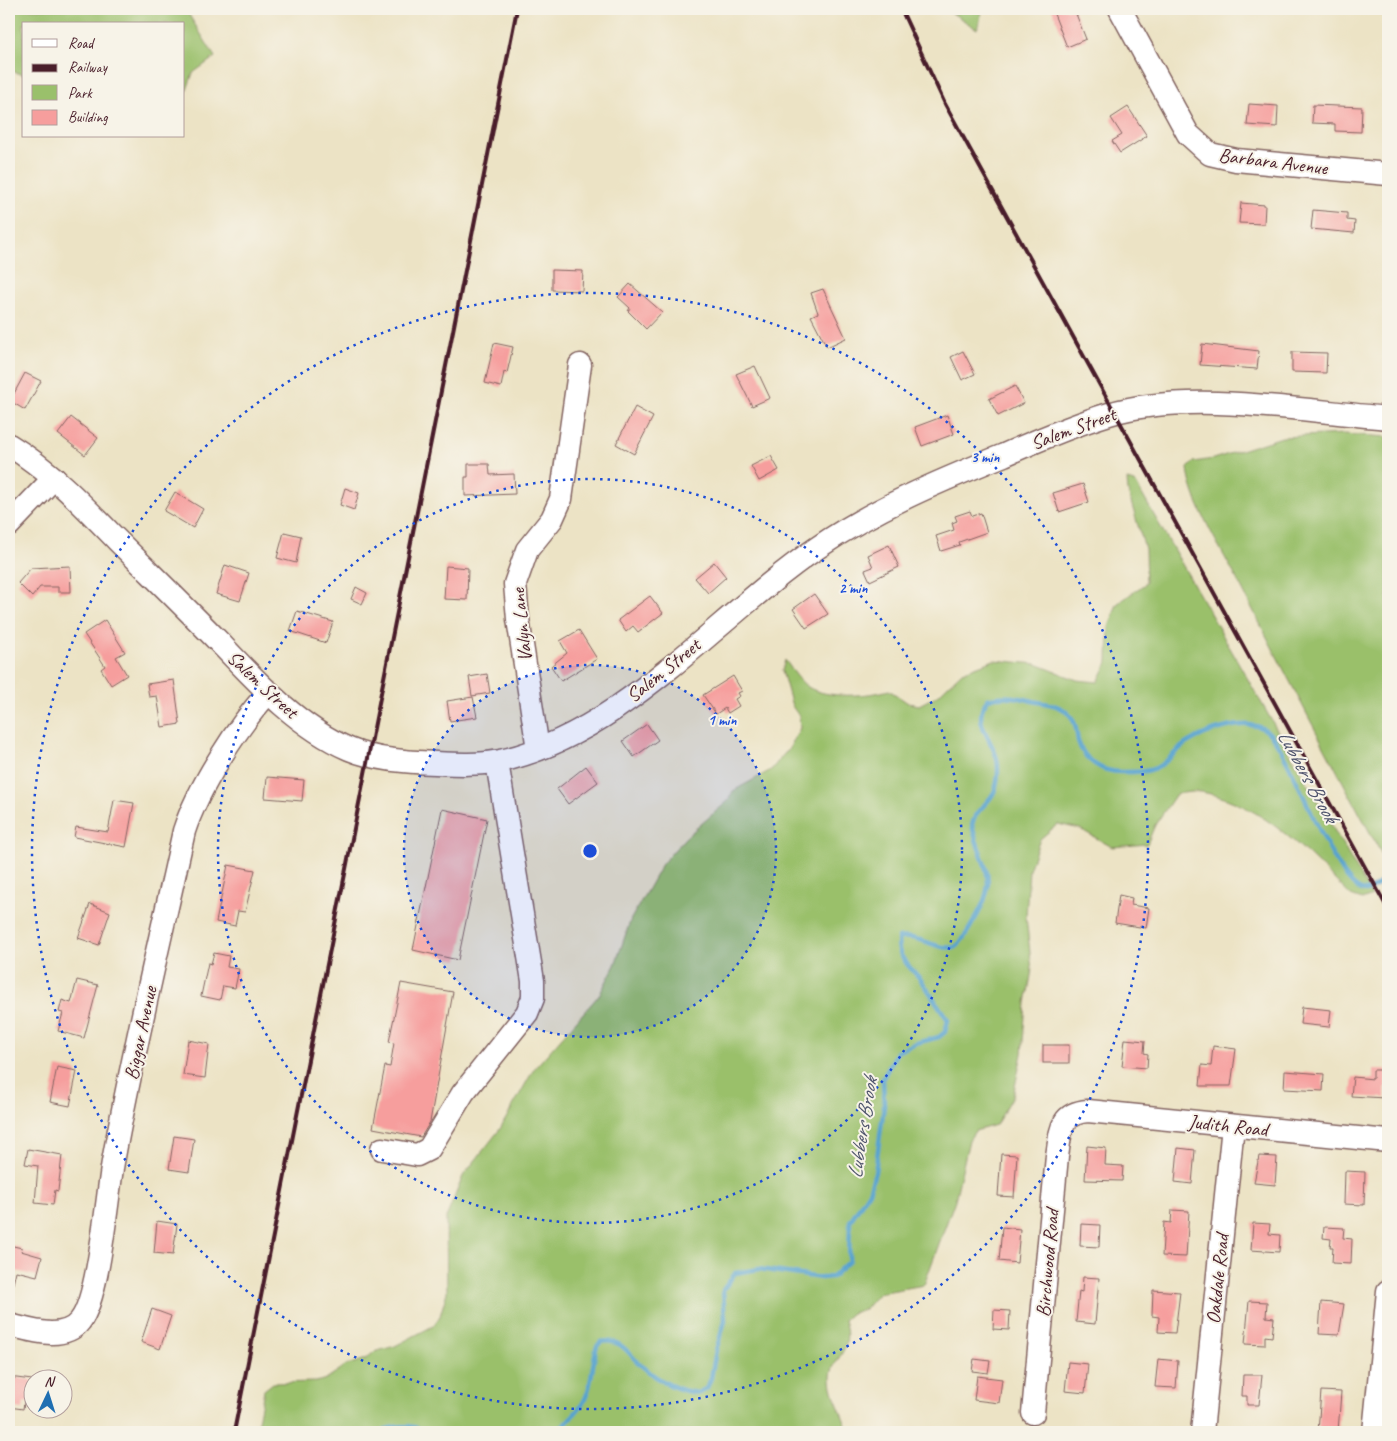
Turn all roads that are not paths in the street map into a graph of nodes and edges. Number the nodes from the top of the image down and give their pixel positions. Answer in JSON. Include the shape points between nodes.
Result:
{"nodes":[{"id":1,"x":1120,"y":9,"type":"edge"},
{"id":2,"x":1388,"y":174,"type":"edge"},
{"id":3,"x":580,"y":365,"type":"dead end"},
{"id":4,"x":1388,"y":418,"type":"edge"},
{"id":5,"x":9,"y":445,"type":"edge"},
{"id":6,"x":54,"y":478,"type":"junction"},
{"id":7,"x":9,"y":525,"type":"edge"},
{"id":8,"x":269,"y":692,"type":"junction"},
{"id":9,"x":538,"y":749,"type":"junction"},
{"id":10,"x":497,"y":762,"type":"junction"},
{"id":11,"x":1069,"y":1116,"type":"joint"},
{"id":12,"x":1233,"y":1126,"type":"junction"},
{"id":13,"x":1388,"y":1141,"type":"edge"},
{"id":14,"x":382,"y":1149,"type":"dead end"},
{"id":15,"x":1388,"y":1291,"type":"edge"},
{"id":16,"x":9,"y":1326,"type":"edge"},
{"id":17,"x":1033,"y":1414,"type":"dead end"},
{"id":18,"x":1202,"y":1432,"type":"edge"},
{"id":19,"x":1374,"y":1432,"type":"edge"}],
"edges":[{"from":1,"to":2,"type":"street","name":"Barbara Avenue","via":[[1188,134],[1210,154],[1236,160]]},
{"from":3,"to":9,"type":"street","name":"Valyn Lane","via":[[561,499],[552,520],[527,550],[515,584]]},
{"from":4,"to":9,"type":"street","name":"Salem Street","via":[[1186,403],[1128,409],[1077,424],[962,472],[861,520],[770,583],[626,700],[587,726]]},
{"from":5,"to":6,"type":"street","name":"Salem Street"},
{"from":6,"to":7,"type":"street"},
{"from":6,"to":8,"type":"street","name":"Salem Street"},
{"from":8,"to":10,"type":"street","name":"Salem Street","via":[[313,728],[358,752],[425,763]]},
{"from":8,"to":16,"type":"street","name":"Biggar Avenue","via":[[226,750],[198,798],[184,831],[114,1161],[86,1313],[76,1326],[64,1332]]},
{"from":9,"to":10,"type":"street","name":"Salem Street"},
{"from":10,"to":14,"type":"street","via":[[533,981],[531,1003],[523,1018],[463,1093],[429,1149],[417,1155]]},
{"from":11,"to":12,"type":"street","name":"Judith Road","via":[[1088,1111]]},
{"from":11,"to":17,"type":"street","name":"Birchwood Road","via":[[1061,1127]]},
{"from":12,"to":13,"type":"street","name":"Judith Road"},
{"from":12,"to":18,"type":"street","name":"Oakdale Road"},
{"from":15,"to":19,"type":"street"}]}
